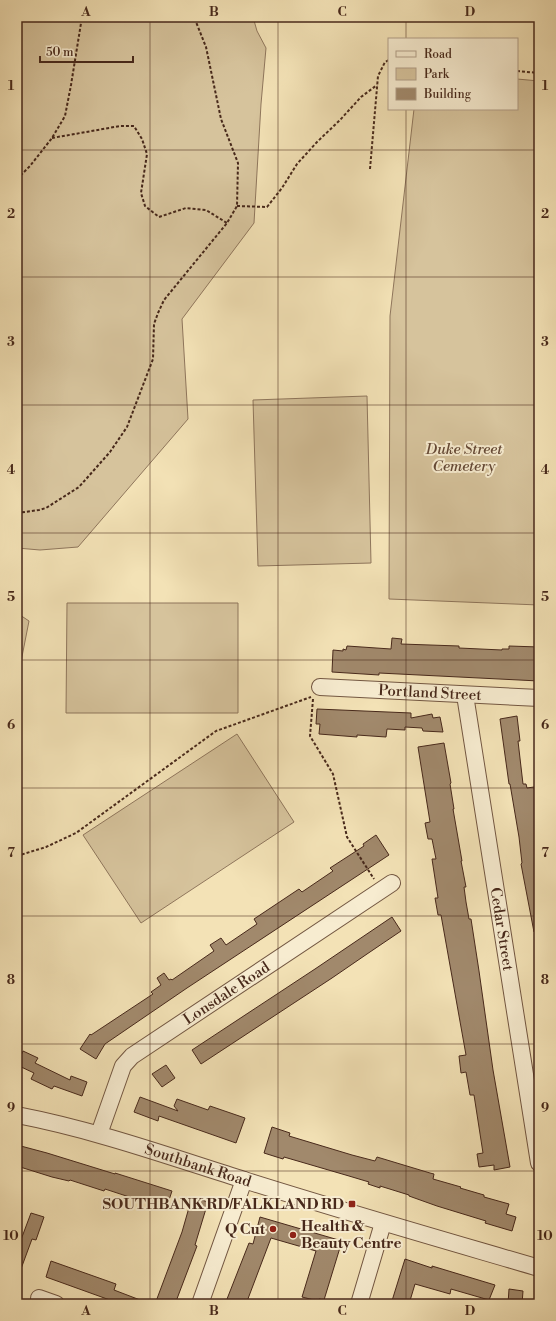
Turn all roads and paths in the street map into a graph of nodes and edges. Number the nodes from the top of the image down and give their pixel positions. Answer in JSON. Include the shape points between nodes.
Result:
{"nodes":[{"id":1,"x":82,"y":17,"type":"edge"},
{"id":2,"x":194,"y":17,"type":"edge"},
{"id":3,"x":388,"y":61,"type":"edge"},
{"id":4,"x":518,"y":71,"type":"edge"},
{"id":5,"x":539,"y":73,"type":"edge"},
{"id":6,"x":378,"y":85,"type":"junction"},
{"id":7,"x":52,"y":138,"type":"junction"},
{"id":8,"x":370,"y":169,"type":"dead end"},
{"id":9,"x":17,"y":179,"type":"edge"},
{"id":10,"x":237,"y":206,"type":"junction"},
{"id":11,"x":227,"y":224,"type":"junction"},
{"id":12,"x":17,"y":513,"type":"edge"},
{"id":13,"x":320,"y":687,"type":"dead end"},
{"id":14,"x":465,"y":695,"type":"junction"},
{"id":15,"x":539,"y":698,"type":"edge"},
{"id":16,"x":17,"y":856,"type":"edge"},
{"id":17,"x":386,"y":887,"type":"joint"},
{"id":18,"x":17,"y":1115,"type":"edge"},
{"id":19,"x":99,"y":1134,"type":"junction"},
{"id":20,"x":539,"y":1163,"type":"edge"},
{"id":21,"x":244,"y":1180,"type":"junction"},
{"id":22,"x":383,"y":1222,"type":"junction"},
{"id":23,"x":539,"y":1268,"type":"edge"},
{"id":24,"x":39,"y":1298,"type":"dead end"},
{"id":25,"x":56,"y":1304,"type":"edge"},
{"id":26,"x":200,"y":1304,"type":"edge"},
{"id":27,"x":359,"y":1304,"type":"edge"}],
"edges":[{"from":1,"to":7,"type":"path","via":[[65,116]]},
{"from":2,"to":10,"type":"path","via":[[206,47],[221,119],[238,163]]},
{"from":3,"to":6,"type":"path","via":[[378,76]]},
{"from":4,"to":5,"type":"path"},
{"from":6,"to":8,"type":"path"},
{"from":6,"to":10,"type":"path","via":[[361,97],[317,142],[297,164],[267,207]]},
{"from":7,"to":9,"type":"path"},
{"from":7,"to":11,"type":"path","via":[[120,126],[134,126],[147,154],[141,192],[145,206],[159,217],[186,208],[206,210]]},
{"from":10,"to":11,"type":"path"},
{"from":11,"to":12,"type":"path","via":[[164,300],[154,324],[151,367],[128,427],[110,452],[79,487],[56,503],[39,510]]},
{"from":13,"to":14,"type":"street","name":"Portland Street"},
{"from":14,"to":15,"type":"street","name":"Portland Street"},
{"from":14,"to":20,"type":"street","name":"Cedar Street"},
{"from":16,"to":17,"type":"path","via":[[46,847],[76,833],[216,731],[313,696],[310,736],[333,774],[347,837]]},
{"from":17,"to":19,"type":"street","name":"Lonsdale Road","via":[[132,1056],[123,1066]]},
{"from":18,"to":19,"type":"street","name":"Southbank Road"},
{"from":19,"to":21,"type":"street","name":"Southbank Road"},
{"from":21,"to":22,"type":"street","name":"Southbank Road"},
{"from":21,"to":26,"type":"street"},
{"from":22,"to":23,"type":"street","name":"Southbank Road"},
{"from":22,"to":27,"type":"street"},
{"from":24,"to":25,"type":"street"}]}
